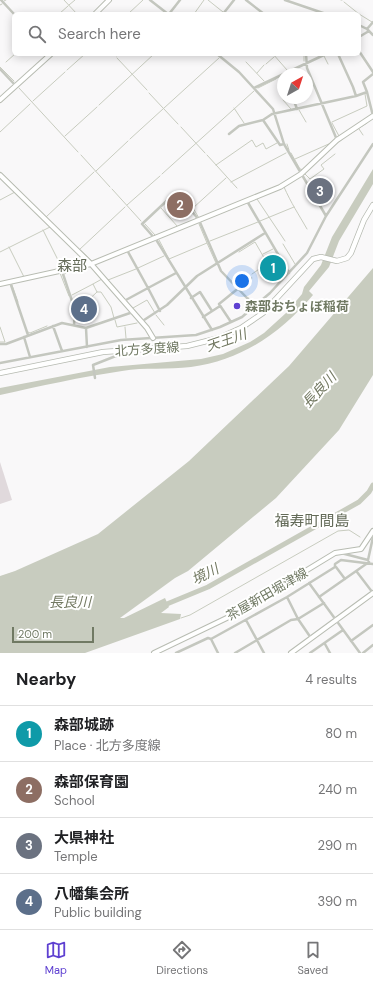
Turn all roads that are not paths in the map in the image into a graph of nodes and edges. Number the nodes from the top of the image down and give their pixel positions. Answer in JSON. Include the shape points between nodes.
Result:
{"nodes":[{"id":1,"x":1,"y":0,"type":"edge"},
{"id":2,"x":108,"y":0,"type":"edge"},
{"id":3,"x":150,"y":0,"type":"edge"},
{"id":4,"x":180,"y":0,"type":"edge"},
{"id":5,"x":234,"y":0,"type":"edge"},
{"id":6,"x":246,"y":0,"type":"edge"},
{"id":7,"x":285,"y":0,"type":"edge"},
{"id":8,"x":12,"y":12,"type":"edge"},
{"id":9,"x":96,"y":12,"type":"edge"},
{"id":10,"x":165,"y":12,"type":"edge"},
{"id":11,"x":170,"y":12,"type":"edge"},
{"id":12,"x":224,"y":12,"type":"edge"},
{"id":13,"x":261,"y":12,"type":"edge"},
{"id":14,"x":320,"y":12,"type":"edge"},
{"id":15,"x":373,"y":22,"type":"edge"},
{"id":16,"x":361,"y":26,"type":"edge"},
{"id":17,"x":368,"y":30,"type":"junction"},
{"id":18,"x":361,"y":35,"type":"edge"},
{"id":19,"x":373,"y":35,"type":"edge"},
{"id":20,"x":361,"y":54,"type":"edge"},
{"id":21,"x":48,"y":56,"type":"edge"},
{"id":22,"x":220,"y":56,"type":"edge"},
{"id":23,"x":306,"y":56,"type":"edge"},
{"id":24,"x":321,"y":56,"type":"edge"},
{"id":25,"x":339,"y":56,"type":"edge"},
{"id":26,"x":306,"y":62,"type":"junction"},
{"id":27,"x":294,"y":68,"type":"edge"},
{"id":28,"x":0,"y":69,"type":"edge"},
{"id":29,"x":373,"y":73,"type":"edge"},
{"id":30,"x":277,"y":77,"type":"edge"},
{"id":31,"x":16,"y":86,"type":"junction"},
{"id":32,"x":254,"y":88,"type":"junction"},
{"id":33,"x":367,"y":92,"type":"junction"},
{"id":34,"x":356,"y":96,"type":"junction"},
{"id":35,"x":0,"y":100,"type":"edge"},
{"id":36,"x":322,"y":103,"type":"junction"},
{"id":37,"x":296,"y":104,"type":"edge"},
{"id":38,"x":298,"y":109,"type":"junction"},
{"id":39,"x":275,"y":114,"type":"junction"},
{"id":40,"x":373,"y":116,"type":"edge"},
{"id":41,"x":263,"y":120,"type":"junction"},
{"id":42,"x":229,"y":134,"type":"dead end"},
{"id":43,"x":337,"y":140,"type":"junction"},
{"id":44,"x":284,"y":144,"type":"junction"},
{"id":45,"x":373,"y":144,"type":"edge"},
{"id":46,"x":301,"y":174,"type":"junction"},
{"id":47,"x":0,"y":175,"type":"edge"},
{"id":48,"x":247,"y":201,"type":"junction"},
{"id":49,"x":373,"y":205,"type":"edge"},
{"id":50,"x":326,"y":216,"type":"junction"},
{"id":51,"x":199,"y":220,"type":"junction"},
{"id":52,"x":265,"y":234,"type":"junction"},
{"id":53,"x":155,"y":238,"type":"junction"},
{"id":54,"x":126,"y":250,"type":"junction"},
{"id":55,"x":218,"y":263,"type":"junction"},
{"id":56,"x":91,"y":264,"type":"junction"},
{"id":57,"x":62,"y":271,"type":"junction"},
{"id":58,"x":176,"y":273,"type":"junction"},
{"id":59,"x":289,"y":273,"type":"junction"},
{"id":60,"x":251,"y":278,"type":"dead end"},
{"id":61,"x":10,"y":282,"type":"junction"},
{"id":62,"x":0,"y":284,"type":"edge"},
{"id":63,"x":148,"y":288,"type":"junction"},
{"id":64,"x":186,"y":288,"type":"junction"},
{"id":65,"x":238,"y":290,"type":"junction"},
{"id":66,"x":191,"y":298,"type":"junction"},
{"id":67,"x":123,"y":301,"type":"junction"},
{"id":68,"x":258,"y":304,"type":"junction"},
{"id":69,"x":220,"y":306,"type":"junction"},
{"id":70,"x":160,"y":310,"type":"junction"},
{"id":71,"x":212,"y":311,"type":"junction"},
{"id":72,"x":133,"y":312,"type":"junction"},
{"id":73,"x":203,"y":317,"type":"junction"},
{"id":74,"x":142,"y":322,"type":"junction"},
{"id":75,"x":232,"y":322,"type":"junction"},
{"id":76,"x":74,"y":325,"type":"junction"},
{"id":77,"x":53,"y":326,"type":"junction"},
{"id":78,"x":86,"y":328,"type":"junction"},
{"id":79,"x":212,"y":330,"type":"junction"},
{"id":80,"x":26,"y":336,"type":"junction"},
{"id":81,"x":153,"y":338,"type":"junction"},
{"id":82,"x":0,"y":344,"type":"edge"},
{"id":83,"x":87,"y":347,"type":"junction"},
{"id":84,"x":128,"y":350,"type":"junction"},
{"id":85,"x":62,"y":351,"type":"junction"},
{"id":86,"x":30,"y":356,"type":"junction"},
{"id":87,"x":0,"y":363,"type":"edge"},
{"id":88,"x":0,"y":373,"type":"edge"},
{"id":89,"x":95,"y":378,"type":"dead end"},
{"id":90,"x":373,"y":531,"type":"edge"},
{"id":91,"x":373,"y":537,"type":"edge"},
{"id":92,"x":339,"y":552,"type":"junction"},
{"id":93,"x":369,"y":561,"type":"junction"},
{"id":94,"x":373,"y":564,"type":"edge"},
{"id":95,"x":336,"y":567,"type":"junction"},
{"id":96,"x":357,"y":572,"type":"junction"},
{"id":97,"x":345,"y":579,"type":"junction"},
{"id":98,"x":309,"y":583,"type":"junction"},
{"id":99,"x":373,"y":593,"type":"edge"},
{"id":100,"x":287,"y":597,"type":"junction"},
{"id":101,"x":319,"y":597,"type":"junction"},
{"id":102,"x":324,"y":603,"type":"junction"},
{"id":103,"x":298,"y":619,"type":"junction"},
{"id":104,"x":246,"y":620,"type":"junction"},
{"id":105,"x":336,"y":620,"type":"junction"},
{"id":106,"x":373,"y":625,"type":"edge"},
{"id":107,"x":343,"y":630,"type":"junction"},
{"id":108,"x":312,"y":638,"type":"junction"},
{"id":109,"x":211,"y":640,"type":"junction"},
{"id":110,"x":257,"y":640,"type":"junction"},
{"id":111,"x":351,"y":640,"type":"junction"},
{"id":112,"x":325,"y":644,"type":"junction"},
{"id":113,"x":373,"y":645,"type":"edge"},
{"id":114,"x":154,"y":653,"type":"edge"},
{"id":115,"x":176,"y":653,"type":"edge"},
{"id":116,"x":218,"y":653,"type":"edge"},
{"id":117,"x":235,"y":653,"type":"edge"},
{"id":118,"x":264,"y":653,"type":"edge"},
{"id":119,"x":291,"y":653,"type":"edge"},
{"id":120,"x":310,"y":653,"type":"edge"},
{"id":121,"x":330,"y":653,"type":"edge"},
{"id":122,"x":361,"y":653,"type":"edge"}],
"edges":[{"from":1,"to":8,"type":"street"},
{"from":2,"to":9,"type":"street"},
{"from":3,"to":10,"type":"street"},
{"from":4,"to":11,"type":"street"},
{"from":5,"to":12,"type":"street"},
{"from":6,"to":13,"type":"street"},
{"from":7,"to":14,"type":"street"},
{"from":15,"to":17,"type":"street"},
{"from":16,"to":17,"type":"street"},
{"from":17,"to":18,"type":"street"},
{"from":17,"to":19,"type":"street"},
{"from":20,"to":29,"type":"street"},
{"from":21,"to":31,"type":"street"},
{"from":22,"to":32,"type":"street","via":[[238,70]]},
{"from":23,"to":26,"type":"street"},
{"from":24,"to":26,"type":"street"},
{"from":25,"to":34,"type":"street"},
{"from":26,"to":27,"type":"street"},
{"from":26,"to":36,"type":"street"},
{"from":28,"to":31,"type":"street"},
{"from":29,"to":33,"type":"street","via":[[363,82]]},
{"from":30,"to":32,"type":"street"},
{"from":31,"to":35,"type":"street"},
{"from":32,"to":39,"type":"street"},
{"from":33,"to":34,"type":"street"},
{"from":33,"to":40,"type":"street"},
{"from":34,"to":36,"type":"street"},
{"from":36,"to":38,"type":"street"},
{"from":36,"to":43,"type":"street"},
{"from":37,"to":38,"type":"street"},
{"from":38,"to":39,"type":"street"},
{"from":39,"to":41,"type":"street"},
{"from":39,"to":44,"type":"street"},
{"from":40,"to":43,"type":"street"},
{"from":41,"to":42,"type":"street","via":[[239,126]]},
{"from":41,"to":44,"type":"street","via":[[280,145]]},
{"from":43,"to":46,"type":"street"},
{"from":44,"to":46,"type":"street"},
{"from":45,"to":50,"type":"street"},
{"from":46,"to":48,"type":"street","via":[[280,187]]},
{"from":46,"to":50,"type":"street"},
{"from":47,"to":56,"type":"street"},
{"from":48,"to":51,"type":"street"},
{"from":48,"to":52,"type":"street"},
{"from":49,"to":84,"type":"main road","name":"北方多度線","via":[[351,253],[344,260],[321,257],[311,261],[263,313],[230,334],[187,346]]},
{"from":50,"to":59,"type":"street","via":[[306,253]]},
{"from":51,"to":53,"type":"street"},
{"from":51,"to":53,"type":"street","via":[[176,192],[142,224]]},
{"from":51,"to":55,"type":"street"},
{"from":52,"to":55,"type":"street"},
{"from":52,"to":59,"type":"street"},
{"from":53,"to":54,"type":"street"},
{"from":53,"to":58,"type":"street"},
{"from":54,"to":56,"type":"street"},
{"from":54,"to":63,"type":"street"},
{"from":55,"to":64,"type":"street","via":[[197,276]]},
{"from":55,"to":65,"type":"street","via":[[221,271]]},
{"from":56,"to":57,"type":"street"},
{"from":56,"to":67,"type":"street"},
{"from":57,"to":61,"type":"street"},
{"from":57,"to":76,"type":"street","via":[[75,310]]},
{"from":58,"to":63,"type":"street"},
{"from":58,"to":64,"type":"street"},
{"from":59,"to":68,"type":"street"},
{"from":60,"to":65,"type":"street"},
{"from":61,"to":62,"type":"street"},
{"from":61,"to":80,"type":"street"},
{"from":63,"to":67,"type":"street"},
{"from":63,"to":70,"type":"street"},
{"from":64,"to":66,"type":"street"},
{"from":64,"to":70,"type":"street"},
{"from":65,"to":68,"type":"street"},
{"from":65,"to":69,"type":"street"},
{"from":66,"to":71,"type":"street","via":[[200,292]]},
{"from":66,"to":73,"type":"street"},
{"from":67,"to":72,"type":"street"},
{"from":68,"to":75,"type":"street"},
{"from":69,"to":71,"type":"street"},
{"from":69,"to":75,"type":"street"},
{"from":70,"to":74,"type":"street"},
{"from":71,"to":73,"type":"street"},
{"from":72,"to":74,"type":"street"},
{"from":72,"to":78,"type":"street"},
{"from":73,"to":79,"type":"street"},
{"from":74,"to":81,"type":"street"},
{"from":75,"to":79,"type":"street"},
{"from":76,"to":77,"type":"street","via":[[62,323]]},
{"from":76,"to":78,"type":"street"},
{"from":77,"to":80,"type":"street"},
{"from":77,"to":85,"type":"street"},
{"from":78,"to":83,"type":"street"},
{"from":79,"to":81,"type":"street","via":[[188,337]]},
{"from":80,"to":82,"type":"street"},
{"from":80,"to":86,"type":"street"},
{"from":81,"to":83,"type":"street","via":[[121,340]]},
{"from":83,"to":85,"type":"street"},
{"from":84,"to":88,"type":"main road","name":"北方多度線","via":[[83,356]]},
{"from":84,"to":89,"type":"street","via":[[92,365]]},
{"from":85,"to":86,"type":"street"},
{"from":86,"to":87,"type":"street"},
{"from":90,"to":92,"type":"street","name":"茶屋新田堀津線","via":[[362,549]]},
{"from":91,"to":93,"type":"street"},
{"from":92,"to":93,"type":"street"},
{"from":92,"to":114,"type":"street","name":"茶屋新田堀津線","via":[[233,614]]},
{"from":93,"to":94,"type":"street"},
{"from":93,"to":95,"type":"street","via":[[341,560],[335,564]]},
{"from":93,"to":96,"type":"street"},
{"from":95,"to":97,"type":"street"},
{"from":95,"to":98,"type":"street"},
{"from":96,"to":97,"type":"street"},
{"from":96,"to":99,"type":"street"},
{"from":97,"to":101,"type":"street"},
{"from":98,"to":100,"type":"street"},
{"from":98,"to":101,"type":"street"},
{"from":99,"to":105,"type":"street"},
{"from":100,"to":103,"type":"street"},
{"from":100,"to":104,"type":"street"},
{"from":101,"to":102,"type":"street"},
{"from":102,"to":103,"type":"street"},
{"from":102,"to":105,"type":"street"},
{"from":103,"to":108,"type":"street"},
{"from":103,"to":110,"type":"street"},
{"from":104,"to":109,"type":"street"},
{"from":104,"to":110,"type":"street"},
{"from":105,"to":107,"type":"street"},
{"from":105,"to":108,"type":"street"},
{"from":106,"to":111,"type":"street"},
{"from":107,"to":111,"type":"street"},
{"from":107,"to":112,"type":"street"},
{"from":108,"to":119,"type":"street"},
{"from":109,"to":115,"type":"street","via":[[208,638]]},
{"from":109,"to":116,"type":"street"},
{"from":110,"to":117,"type":"street"},
{"from":110,"to":118,"type":"street"},
{"from":111,"to":122,"type":"street"},
{"from":112,"to":120,"type":"street"},
{"from":112,"to":121,"type":"street"},
{"from":113,"to":122,"type":"street"}]}
